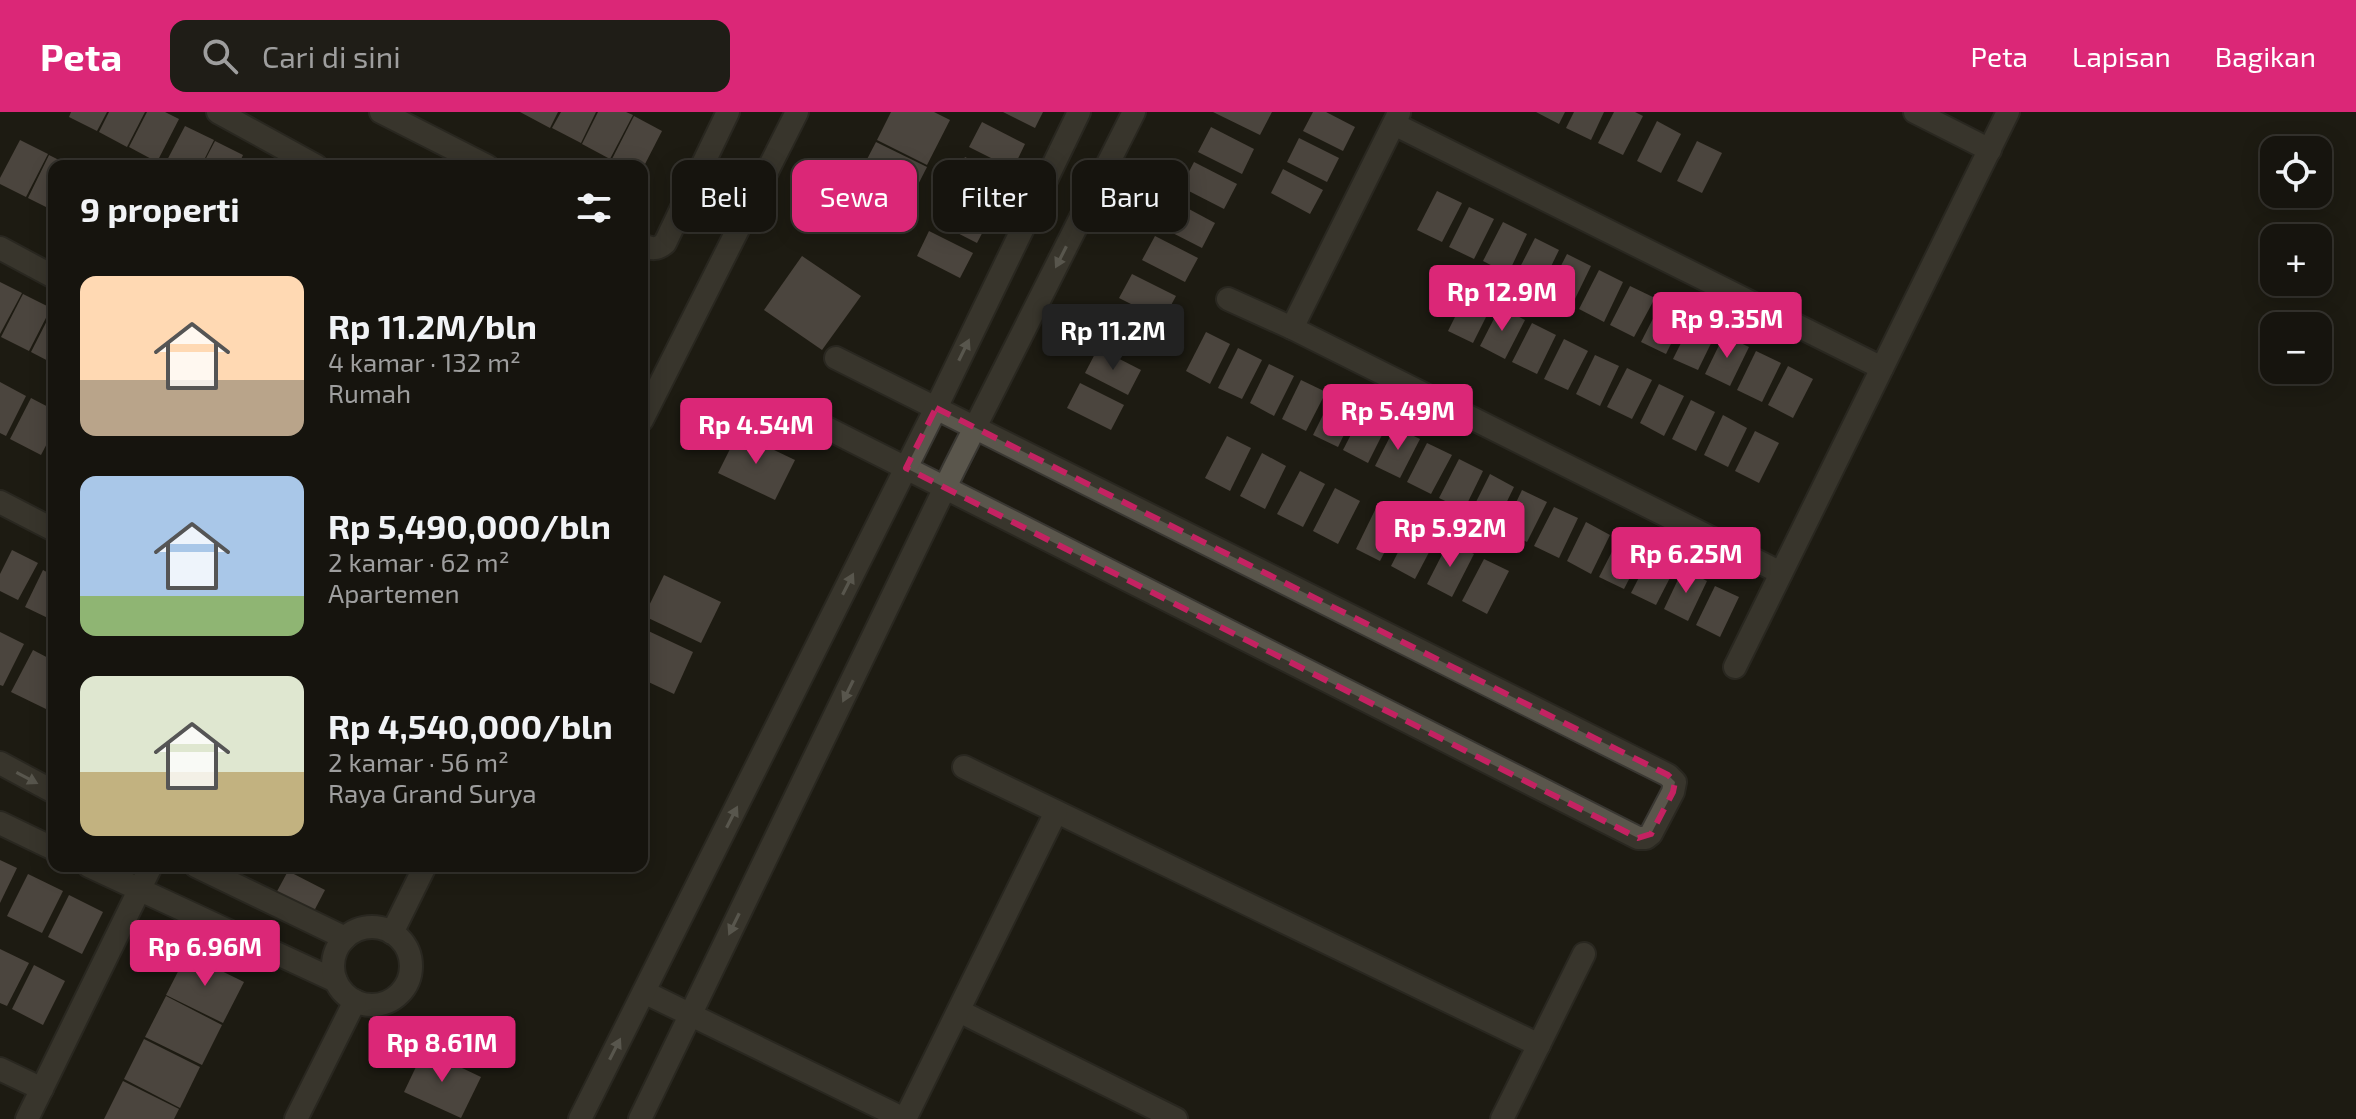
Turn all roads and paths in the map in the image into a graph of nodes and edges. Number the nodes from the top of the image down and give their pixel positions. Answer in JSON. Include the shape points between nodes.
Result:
{"nodes":[{"id":1,"x":218,"y":112,"type":"edge"},
{"id":2,"x":381,"y":112,"type":"edge"},
{"id":3,"x":728,"y":112,"type":"edge"},
{"id":4,"x":797,"y":112,"type":"edge"},
{"id":5,"x":1079,"y":112,"type":"edge"},
{"id":6,"x":1134,"y":112,"type":"edge"},
{"id":7,"x":1915,"y":112,"type":"edge"},
{"id":8,"x":2008,"y":112,"type":"edge"},
{"id":9,"x":1397,"y":118,"type":"edge"},
{"id":10,"x":1990,"y":150,"type":"junction"},
{"id":11,"x":305,"y":160,"type":"edge"},
{"id":12,"x":475,"y":160,"type":"edge"},
{"id":13,"x":0,"y":248,"type":"edge"},
{"id":14,"x":648,"y":248,"type":"edge"},
{"id":15,"x":48,"y":274,"type":"edge"},
{"id":16,"x":1228,"y":299,"type":"dead end"},
{"id":17,"x":1292,"y":328,"type":"junction"},
{"id":18,"x":836,"y":358,"type":"dead end"},
{"id":19,"x":1882,"y":368,"type":"junction"},
{"id":20,"x":648,"y":408,"type":"edge"},
{"id":21,"x":933,"y":414,"type":"junction"},
{"id":22,"x":803,"y":416,"type":"dead end"},
{"id":23,"x":973,"y":433,"type":"junction"},
{"id":24,"x":910,"y":460,"type":"junction"},
{"id":25,"x":950,"y":478,"type":"junction"},
{"id":26,"x":0,"y":502,"type":"edge"},
{"id":27,"x":48,"y":527,"type":"edge"},
{"id":28,"x":1781,"y":573,"type":"junction"},
{"id":29,"x":1735,"y":667,"type":"dead end"},
{"id":30,"x":0,"y":763,"type":"edge"},
{"id":31,"x":964,"y":767,"type":"dead end"},
{"id":32,"x":48,"y":789,"type":"edge"},
{"id":33,"x":1056,"y":812,"type":"junction"},
{"id":34,"x":0,"y":823,"type":"edge"},
{"id":35,"x":48,"y":846,"type":"edge"},
{"id":36,"x":101,"y":872,"type":"edge"},
{"id":37,"x":148,"y":872,"type":"edge"},
{"id":38,"x":208,"y":872,"type":"edge"},
{"id":39,"x":422,"y":872,"type":"edge"},
{"id":40,"x":138,"y":890,"type":"junction"},
{"id":41,"x":392,"y":933,"type":"junction"},
{"id":42,"x":345,"y":938,"type":"junction"},
{"id":43,"x":1584,"y":954,"type":"dead end"},
{"id":44,"x":336,"y":981,"type":"junction"},
{"id":45,"x":644,"y":992,"type":"junction"},
{"id":46,"x":355,"y":1001,"type":"junction"},
{"id":47,"x":959,"y":1011,"type":"junction"},
{"id":48,"x":691,"y":1014,"type":"junction"},
{"id":49,"x":1539,"y":1045,"type":"junction"},
{"id":50,"x":0,"y":1069,"type":"edge"},
{"id":51,"x":42,"y":1089,"type":"junction"},
{"id":52,"x":27,"y":1119,"type":"edge"},
{"id":53,"x":296,"y":1119,"type":"edge"},
{"id":54,"x":580,"y":1119,"type":"edge"},
{"id":55,"x":640,"y":1119,"type":"edge"},
{"id":56,"x":904,"y":1119,"type":"edge"},
{"id":57,"x":1176,"y":1119,"type":"edge"},
{"id":58,"x":1502,"y":1119,"type":"edge"}],
"edges":[{"from":1,"to":11,"type":"street"},
{"from":2,"to":12,"type":"street"},
{"from":3,"to":14,"type":"street","via":[[665,243]]},
{"from":4,"to":20,"type":"street"},
{"from":21,"to":5,"type":"street","one_way":true},
{"from":6,"to":23,"type":"street","one_way":true},
{"from":7,"to":10,"type":"street"},
{"from":8,"to":10,"type":"street"},
{"from":9,"to":17,"type":"street"},
{"from":9,"to":19,"type":"street"},
{"from":10,"to":19,"type":"street"},
{"from":13,"to":15,"type":"street"},
{"from":16,"to":17,"type":"street"},
{"from":17,"to":28,"type":"street"},
{"from":18,"to":21,"type":"street"},
{"from":19,"to":28,"type":"street"},
{"from":21,"to":23,"type":"street"},
{"from":21,"to":24,"type":"street"},
{"from":22,"to":24,"type":"street"},
{"from":23,"to":25,"type":"street"},
{"from":23,"to":25,"type":"street","via":[[1668,775],[1675,782],[1673,792],[1651,834],[1638,838]]},
{"from":24,"to":25,"type":"street"},
{"from":45,"to":24,"type":"street","one_way":true},
{"from":25,"to":48,"type":"street","one_way":true},
{"from":26,"to":27,"type":"street"},
{"from":28,"to":29,"type":"street"},
{"from":30,"to":32,"type":"street","one_way":true},
{"from":31,"to":33,"type":"street"},
{"from":33,"to":47,"type":"street"},
{"from":33,"to":49,"type":"street"},
{"from":34,"to":35,"type":"street"},
{"from":36,"to":40,"type":"street"},
{"from":37,"to":40,"type":"street"},
{"from":38,"to":42,"type":"street"},
{"from":39,"to":41,"type":"street"},
{"from":40,"to":44,"type":"street"},
{"from":40,"to":51,"type":"street"},
{"from":41,"to":42,"type":"street","via":[[368,928]]},
{"from":41,"to":46,"type":"street","via":[[410,955],[407,984],[384,1004]]},
{"from":42,"to":44,"type":"street","via":[[334,958]]},
{"from":43,"to":49,"type":"street"},
{"from":44,"to":46,"type":"street"},
{"from":45,"to":48,"type":"street"},
{"from":54,"to":45,"type":"street","one_way":true},
{"from":46,"to":53,"type":"street"},
{"from":47,"to":56,"type":"street"},
{"from":47,"to":57,"type":"street"},
{"from":48,"to":55,"type":"street"},
{"from":48,"to":56,"type":"street"},
{"from":49,"to":58,"type":"street"},
{"from":50,"to":51,"type":"street"},
{"from":51,"to":52,"type":"street"}]}
